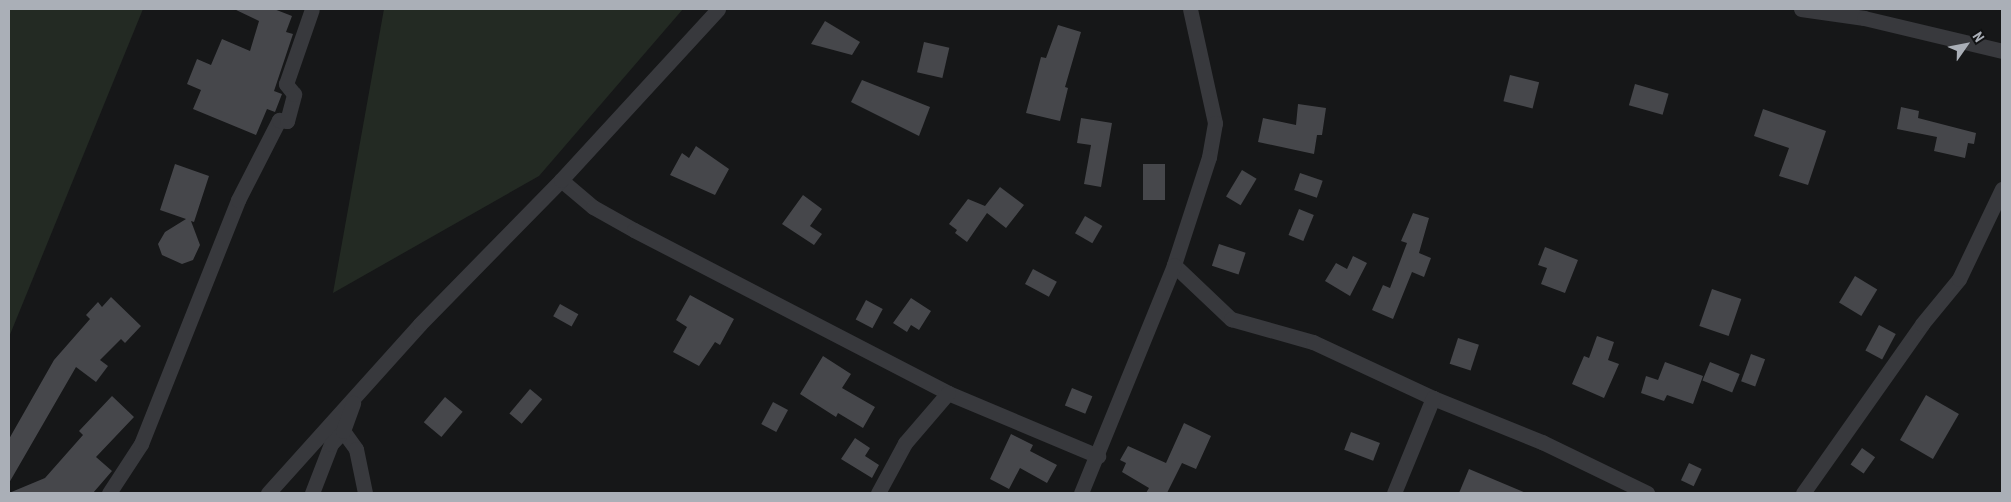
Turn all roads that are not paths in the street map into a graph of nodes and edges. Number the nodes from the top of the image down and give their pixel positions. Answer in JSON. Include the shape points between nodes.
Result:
{"nodes":[{"id":1,"x":312,"y":9,"type":"edge"},
{"id":2,"x":718,"y":9,"type":"edge"},
{"id":3,"x":1190,"y":9,"type":"edge"},
{"id":4,"x":1801,"y":9,"type":"edge"},
{"id":5,"x":2002,"y":51,"type":"edge"},
{"id":6,"x":561,"y":180,"type":"junction"},
{"id":7,"x":2002,"y":189,"type":"edge"},
{"id":8,"x":1174,"y":265,"type":"junction"},
{"id":9,"x":948,"y":393,"type":"junction"},
{"id":10,"x":356,"y":394,"type":"junction"},
{"id":11,"x":1433,"y":398,"type":"junction"},
{"id":12,"x":343,"y":431,"type":"junction"},
{"id":13,"x":1098,"y":456,"type":"junction"},
{"id":14,"x":1638,"y":492,"type":"edge"},
{"id":15,"x":109,"y":493,"type":"edge"},
{"id":16,"x":268,"y":493,"type":"edge"},
{"id":17,"x":312,"y":493,"type":"edge"},
{"id":18,"x":365,"y":493,"type":"edge"},
{"id":19,"x":878,"y":493,"type":"edge"},
{"id":20,"x":1081,"y":493,"type":"edge"},
{"id":21,"x":1394,"y":493,"type":"edge"},
{"id":22,"x":1803,"y":493,"type":"edge"}],
"edges":[{"from":1,"to":15,"type":"street","via":[[286,84],[294,94],[287,121],[279,120],[238,200],[141,444]]},
{"from":2,"to":6,"type":"street"},
{"from":3,"to":8,"type":"street","via":[[1215,123],[1209,156]]},
{"from":4,"to":5,"type":"street","via":[[1864,18]]},
{"from":6,"to":9,"type":"street","via":[[593,207],[634,230]]},
{"from":6,"to":10,"type":"street"},
{"from":7,"to":22,"type":"street","via":[[1959,279],[1922,324]]},
{"from":8,"to":11,"type":"street","via":[[1232,319],[1313,342]]},
{"from":8,"to":13,"type":"street"},
{"from":9,"to":13,"type":"street"},
{"from":9,"to":19,"type":"street","via":[[905,443]]},
{"from":10,"to":12,"type":"street"},
{"from":10,"to":16,"type":"street"},
{"from":11,"to":14,"type":"street","via":[[1542,442]]},
{"from":11,"to":21,"type":"street"},
{"from":12,"to":17,"type":"street","via":[[331,444]]},
{"from":12,"to":18,"type":"street","via":[[356,449]]},
{"from":13,"to":20,"type":"street"}]}
